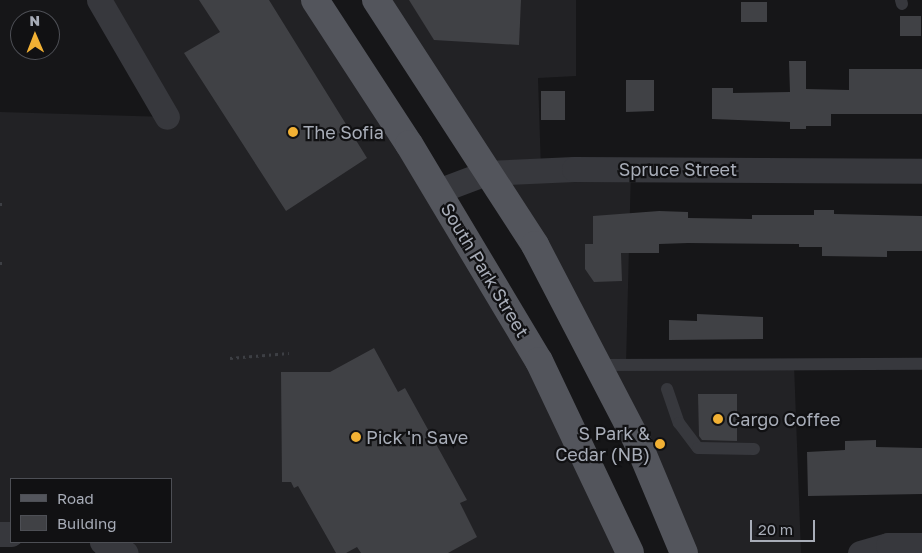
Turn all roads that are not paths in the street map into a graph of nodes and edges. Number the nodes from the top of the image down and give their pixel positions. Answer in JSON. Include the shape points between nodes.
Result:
{"nodes":[{"id":1,"x":99,"y":0,"type":"edge"},
{"id":2,"x":315,"y":0,"type":"edge"},
{"id":3,"x":376,"y":0,"type":"edge"},
{"id":4,"x":167,"y":117,"type":"dead end"},
{"id":5,"x":922,"y":170,"type":"edge"},
{"id":6,"x":486,"y":173,"type":"junction"},
{"id":7,"x":438,"y":191,"type":"junction"},
{"id":8,"x":922,"y":364,"type":"edge"},
{"id":9,"x":598,"y":365,"type":"junction"},
{"id":10,"x":667,"y":389,"type":"dead end"},
{"id":11,"x":754,"y":449,"type":"dead end"},
{"id":12,"x":922,"y":545,"type":"edge"},
{"id":13,"x":630,"y":553,"type":"edge"},
{"id":14,"x":684,"y":553,"type":"edge"},
{"id":15,"x":860,"y":553,"type":"edge"}],
"edges":[{"from":1,"to":4,"type":"street"},
{"from":2,"to":7,"type":"main road","name":"South Park Street"},
{"from":3,"to":6,"type":"main road"},
{"from":5,"to":6,"type":"street","name":"Spruce Street","via":[[574,169]]},
{"from":6,"to":7,"type":"street","name":"Spruce Street"},
{"from":6,"to":9,"type":"main road","via":[[535,245]]},
{"from":7,"to":13,"type":"main road","name":"South Park Street","via":[[539,361]]},
{"from":8,"to":9,"type":"lane"},
{"from":9,"to":14,"type":"main road","via":[[641,451]]},
{"from":10,"to":11,"type":"lane","via":[[680,423],[698,448]]},
{"from":12,"to":15,"type":"street","via":[[888,545]]}]}
